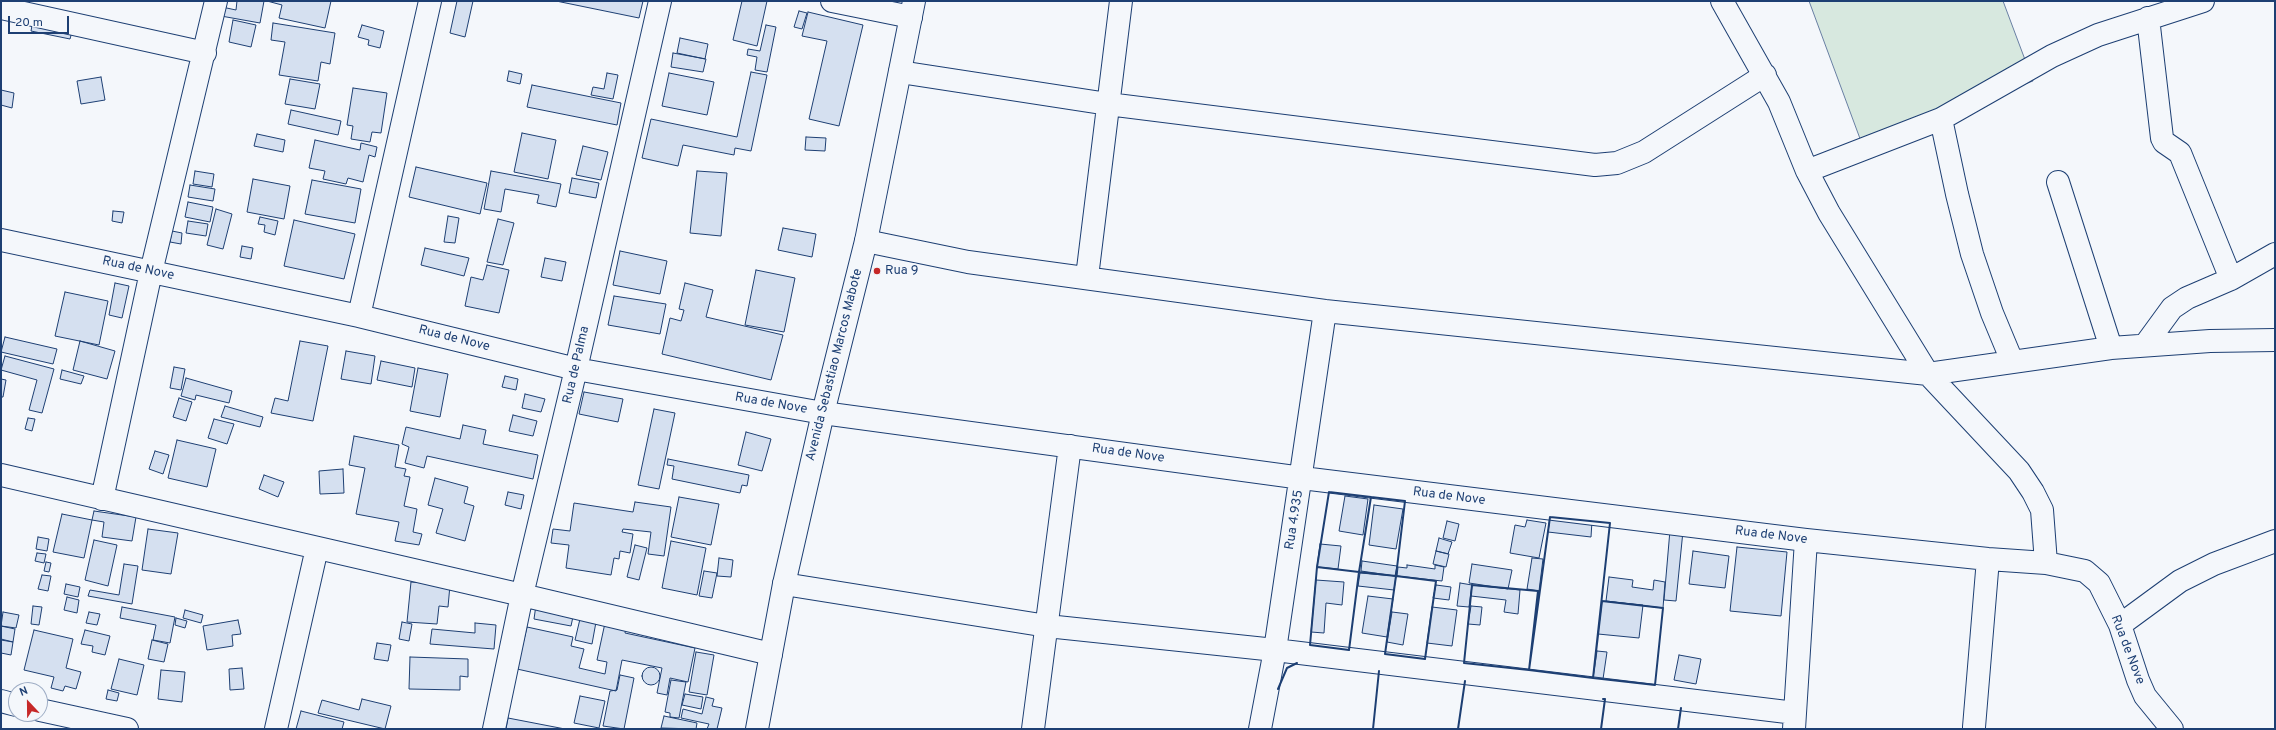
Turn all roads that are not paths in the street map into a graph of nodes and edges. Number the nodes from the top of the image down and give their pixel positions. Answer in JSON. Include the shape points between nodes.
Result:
{"nodes":[{"id":1,"x":216,"y":1,"type":"edge"},
{"id":2,"x":430,"y":1,"type":"edge"},
{"id":3,"x":660,"y":1,"type":"edge"},
{"id":4,"x":832,"y":1,"type":"edge"},
{"id":5,"x":1121,"y":1,"type":"edge"},
{"id":6,"x":1722,"y":1,"type":"edge"},
{"id":7,"x":2203,"y":1,"type":"edge"},
{"id":8,"x":1,"y":8,"type":"edge"},
{"id":9,"x":912,"y":9,"type":"edge"},
{"id":10,"x":2148,"y":18,"type":"junction"},
{"id":11,"x":205,"y":53,"type":"junction"},
{"id":12,"x":900,"y":72,"type":"junction"},
{"id":13,"x":1765,"y":75,"type":"junction"},
{"id":14,"x":1108,"y":104,"type":"junction"},
{"id":15,"x":1941,"y":119,"type":"junction"},
{"id":16,"x":1807,"y":171,"type":"junction"},
{"id":17,"x":2058,"y":182,"type":"dead end"},
{"id":18,"x":1,"y":240,"type":"edge"},
{"id":19,"x":866,"y":241,"type":"junction"},
{"id":20,"x":2275,"y":254,"type":"edge"},
{"id":21,"x":151,"y":272,"type":"junction"},
{"id":22,"x":1086,"y":277,"type":"junction"},
{"id":23,"x":2231,"y":279,"type":"junction"},
{"id":24,"x":1325,"y":311,"type":"junction"},
{"id":25,"x":359,"y":316,"type":"junction"},
{"id":26,"x":2275,"y":340,"type":"edge"},
{"id":27,"x":2145,"y":345,"type":"junction"},
{"id":28,"x":2111,"y":348,"type":"junction"},
{"id":29,"x":2012,"y":361,"type":"junction"},
{"id":30,"x":576,"y":369,"type":"junction"},
{"id":31,"x":1928,"y":374,"type":"junction"},
{"id":32,"x":823,"y":413,"type":"junction"},
{"id":33,"x":1070,"y":446,"type":"junction"},
{"id":34,"x":1,"y":475,"type":"edge"},
{"id":35,"x":1302,"y":478,"type":"junction"},
{"id":36,"x":102,"y":499,"type":"junction"},
{"id":37,"x":1806,"y":540,"type":"junction"},
{"id":38,"x":2275,"y":541,"type":"edge"},
{"id":39,"x":317,"y":548,"type":"junction"},
{"id":40,"x":1988,"y":559,"type":"junction"},
{"id":41,"x":2046,"y":563,"type":"junction"},
{"id":42,"x":784,"y":584,"type":"junction"},
{"id":43,"x":522,"y":595,"type":"junction"},
{"id":44,"x":2120,"y":625,"type":"junction"},
{"id":45,"x":1046,"y":626,"type":"junction"},
{"id":46,"x":1275,"y":650,"type":"junction"},
{"id":47,"x":771,"y":654,"type":"junction"},
{"id":48,"x":48,"y":712,"type":"edge"},
{"id":49,"x":1794,"y":721,"type":"edge"},
{"id":50,"x":1974,"y":728,"type":"dead end"},
{"id":51,"x":127,"y":729,"type":"edge"},
{"id":52,"x":276,"y":729,"type":"edge"},
{"id":53,"x":494,"y":729,"type":"edge"},
{"id":54,"x":757,"y":729,"type":"edge"},
{"id":55,"x":1033,"y":729,"type":"edge"},
{"id":56,"x":1260,"y":729,"type":"edge"},
{"id":57,"x":2172,"y":729,"type":"edge"}],
"edges":[{"from":1,"to":11,"type":"street"},
{"from":2,"to":25,"type":"street"},
{"from":3,"to":30,"type":"street","name":"Rua de Palma"},
{"from":4,"to":9,"type":"street"},
{"from":5,"to":14,"type":"street"},
{"from":6,"to":13,"type":"street"},
{"from":7,"to":10,"type":"street"},
{"from":8,"to":11,"type":"street"},
{"from":9,"to":12,"type":"street","name":"Avenida Sebastiao Marcos Mabote"},
{"from":10,"to":15,"type":"street","via":[[2098,35],[2052,56]]},
{"from":10,"to":23,"type":"street","via":[[2162,138],[2180,153]]},
{"from":11,"to":21,"type":"street"},
{"from":12,"to":14,"type":"street"},
{"from":12,"to":19,"type":"street","name":"Avenida Sebastiao Marcos Mabote"},
{"from":13,"to":14,"type":"street","via":[[1644,152],[1617,163],[1595,165]]},
{"from":13,"to":16,"type":"street","via":[[1779,102]]},
{"from":14,"to":22,"type":"street"},
{"from":15,"to":16,"type":"street"},
{"from":15,"to":29,"type":"street","via":[[1972,254]]},
{"from":16,"to":31,"type":"street","via":[[1829,213]]},
{"from":17,"to":28,"type":"street"},
{"from":18,"to":21,"type":"street","name":"Rua de Nove"},
{"from":19,"to":22,"type":"street","via":[[968,262]]},
{"from":19,"to":32,"type":"street","name":"Avenida Sebastiao Marcos Mabote"},
{"from":20,"to":23,"type":"street"},
{"from":21,"to":25,"type":"street","name":"Rua de Nove"},
{"from":21,"to":36,"type":"street"},
{"from":22,"to":24,"type":"street"},
{"from":23,"to":27,"type":"street","via":[[2187,298],[2172,308]]},
{"from":24,"to":31,"type":"street"},
{"from":24,"to":35,"type":"street","name":"Rua 4.935"},
{"from":25,"to":30,"type":"street","name":"Rua de Nove"},
{"from":26,"to":27,"type":"street"},
{"from":27,"to":28,"type":"street"},
{"from":28,"to":29,"type":"street"},
{"from":29,"to":31,"type":"street"},
{"from":30,"to":32,"type":"street","name":"Rua de Nove"},
{"from":30,"to":43,"type":"street","name":"Rua de Palma"},
{"from":31,"to":41,"type":"street","via":[[2010,461],[2033,492],[2042,510]]},
{"from":32,"to":33,"type":"street","name":"Rua de Nove"},
{"from":32,"to":42,"type":"street","name":"Avenida Sebastiao Marcos Mabote"},
{"from":33,"to":35,"type":"street","name":"Rua de Nove"},
{"from":33,"to":45,"type":"street"},
{"from":34,"to":36,"type":"street"},
{"from":35,"to":37,"type":"street","name":"Rua de Nove"},
{"from":35,"to":46,"type":"street","name":"Rua 4.935"},
{"from":36,"to":39,"type":"street"},
{"from":37,"to":40,"type":"street","name":"Rua de Nove"},
{"from":37,"to":49,"type":"street"},
{"from":38,"to":44,"type":"street","via":[[2214,564],[2180,581]]},
{"from":39,"to":43,"type":"street"},
{"from":39,"to":52,"type":"street"},
{"from":40,"to":41,"type":"street","name":"Rua de Nove"},
{"from":40,"to":50,"type":"street"},
{"from":41,"to":44,"type":"street","name":"Rua de Nove","via":[[2085,571],[2098,583]]},
{"from":42,"to":45,"type":"street"},
{"from":42,"to":47,"type":"street","name":"Avenida Sebastiao Marcos Mabote"},
{"from":43,"to":47,"type":"street"},
{"from":43,"to":53,"type":"street","name":"Rua de Palma"},
{"from":44,"to":57,"type":"street","name":"Rua de Nove","via":[[2145,696]]},
{"from":45,"to":46,"type":"street"},
{"from":45,"to":55,"type":"street"},
{"from":46,"to":49,"type":"street"},
{"from":46,"to":56,"type":"street","name":"Rua 4.935"},
{"from":47,"to":54,"type":"street","name":"Avenida Sebastiao Marcos Mabote"},
{"from":48,"to":51,"type":"street"}]}
